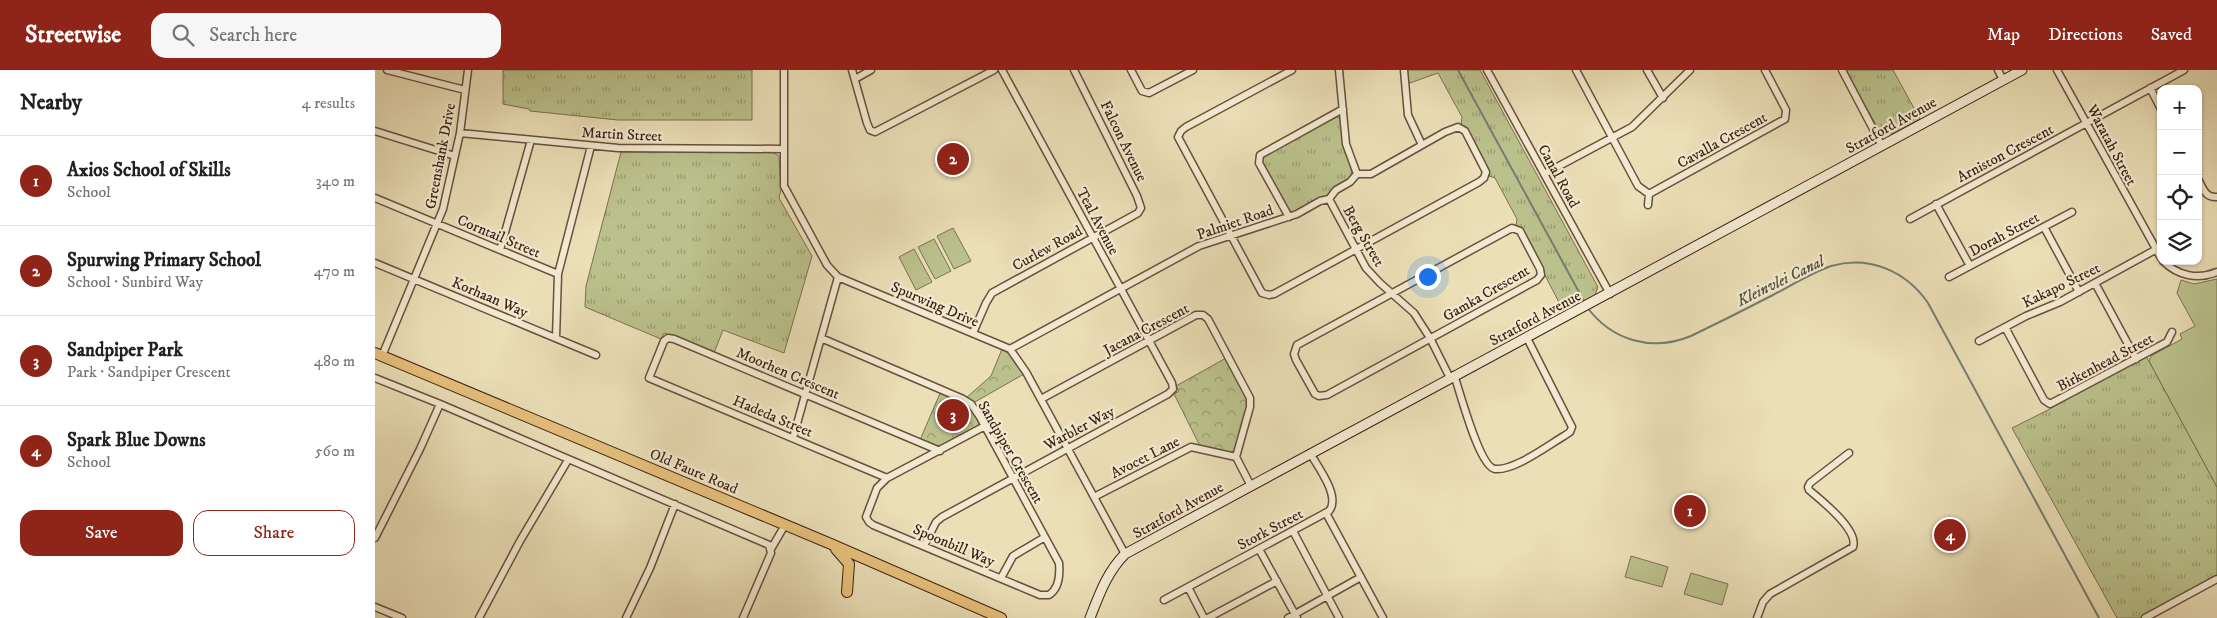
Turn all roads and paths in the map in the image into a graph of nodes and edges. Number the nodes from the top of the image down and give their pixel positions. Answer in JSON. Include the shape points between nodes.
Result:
{"nodes":[{"id":1,"x":387,"y":70,"type":"edge"},
{"id":2,"x":468,"y":70,"type":"edge"},
{"id":3,"x":784,"y":70,"type":"edge"},
{"id":4,"x":852,"y":70,"type":"edge"},
{"id":5,"x":871,"y":70,"type":"edge"},
{"id":6,"x":993,"y":70,"type":"edge"},
{"id":7,"x":1002,"y":70,"type":"edge"},
{"id":8,"x":1074,"y":70,"type":"edge"},
{"id":9,"x":1131,"y":70,"type":"edge"},
{"id":10,"x":1193,"y":70,"type":"edge"},
{"id":11,"x":1293,"y":70,"type":"edge"},
{"id":12,"x":1339,"y":70,"type":"edge"},
{"id":13,"x":1404,"y":70,"type":"edge"},
{"id":14,"x":1487,"y":70,"type":"edge"},
{"id":15,"x":1575,"y":70,"type":"edge"},
{"id":16,"x":1647,"y":70,"type":"edge"},
{"id":17,"x":1690,"y":70,"type":"edge"},
{"id":18,"x":1765,"y":70,"type":"edge"},
{"id":19,"x":1842,"y":70,"type":"edge"},
{"id":20,"x":1998,"y":70,"type":"edge"},
{"id":21,"x":2022,"y":70,"type":"edge"},
{"id":22,"x":2057,"y":70,"type":"edge"},
{"id":23,"x":2184,"y":70,"type":"edge"},
{"id":24,"x":855,"y":79,"type":"junction"},
{"id":25,"x":2003,"y":80,"type":"junction"},
{"id":26,"x":2150,"y":88,"type":"junction"},
{"id":27,"x":465,"y":90,"type":"junction"},
{"id":28,"x":1663,"y":98,"type":"junction"},
{"id":29,"x":2157,"y":101,"type":"edge"},
{"id":30,"x":1343,"y":109,"type":"junction"},
{"id":31,"x":2086,"y":123,"type":"junction"},
{"id":32,"x":375,"y":131,"type":"edge"},
{"id":33,"x":460,"y":133,"type":"junction"},
{"id":34,"x":1613,"y":138,"type":"junction"},
{"id":35,"x":531,"y":140,"type":"junction"},
{"id":36,"x":1422,"y":145,"type":"junction"},
{"id":37,"x":591,"y":146,"type":"junction"},
{"id":38,"x":1882,"y":146,"type":"junction"},
{"id":39,"x":784,"y":149,"type":"junction"},
{"id":40,"x":455,"y":156,"type":"junction"},
{"id":41,"x":1357,"y":174,"type":"junction"},
{"id":42,"x":1544,"y":174,"type":"junction"},
{"id":43,"x":2202,"y":186,"type":"edge"},
{"id":44,"x":1649,"y":194,"type":"junction"},
{"id":45,"x":1137,"y":196,"type":"joint"},
{"id":46,"x":2217,"y":197,"type":"edge"},
{"id":47,"x":375,"y":198,"type":"edge"},
{"id":48,"x":1329,"y":200,"type":"junction"},
{"id":49,"x":1936,"y":204,"type":"junction"},
{"id":50,"x":1648,"y":205,"type":"dead end"},
{"id":51,"x":2072,"y":212,"type":"dead end"},
{"id":52,"x":1289,"y":217,"type":"junction"},
{"id":53,"x":1910,"y":218,"type":"dead end"},
{"id":54,"x":438,"y":224,"type":"junction"},
{"id":55,"x":2043,"y":227,"type":"junction"},
{"id":56,"x":1230,"y":235,"type":"junction"},
{"id":57,"x":1093,"y":237,"type":"junction"},
{"id":58,"x":1354,"y":248,"type":"junction"},
{"id":59,"x":500,"y":250,"type":"junction"},
{"id":60,"x":2155,"y":250,"type":"junction"},
{"id":61,"x":2157,"y":253,"type":"edge"},
{"id":62,"x":375,"y":263,"type":"edge"},
{"id":63,"x":2168,"y":265,"type":"edge"},
{"id":64,"x":1970,"y":266,"type":"junction"},
{"id":65,"x":2217,"y":272,"type":"edge"},
{"id":66,"x":558,"y":274,"type":"junction"},
{"id":67,"x":838,"y":277,"type":"junction"},
{"id":68,"x":1949,"y":277,"type":"dead end"},
{"id":69,"x":415,"y":279,"type":"junction"},
{"id":70,"x":2095,"y":283,"type":"junction"},
{"id":71,"x":1120,"y":289,"type":"junction"},
{"id":72,"x":2079,"y":292,"type":"junction"},
{"id":73,"x":1393,"y":293,"type":"junction"},
{"id":74,"x":1609,"y":294,"type":"junction"},
{"id":75,"x":2005,"y":328,"type":"junction"},
{"id":76,"x":2172,"y":332,"type":"dead end"},
{"id":77,"x":973,"y":333,"type":"junction"},
{"id":78,"x":556,"y":338,"type":"junction"},
{"id":79,"x":821,"y":338,"type":"junction"},
{"id":80,"x":1430,"y":338,"type":"junction"},
{"id":81,"x":1527,"y":338,"type":"junction"},
{"id":82,"x":1149,"y":340,"type":"junction"},
{"id":83,"x":1979,"y":341,"type":"dead end"},
{"id":84,"x":1011,"y":349,"type":"junction"},
{"id":85,"x":379,"y":355,"type":"edge"},
{"id":86,"x":596,"y":355,"type":"dead end"},
{"id":87,"x":2136,"y":359,"type":"junction"},
{"id":88,"x":1452,"y":377,"type":"junction"},
{"id":89,"x":375,"y":378,"type":"edge"},
{"id":90,"x":649,"y":378,"type":"joint"},
{"id":91,"x":1172,"y":383,"type":"joint"},
{"id":92,"x":806,"y":394,"type":"junction"},
{"id":93,"x":1041,"y":399,"type":"junction"},
{"id":94,"x":440,"y":404,"type":"junction"},
{"id":95,"x":985,"y":426,"type":"junction"},
{"id":96,"x":793,"y":438,"type":"junction"},
{"id":97,"x":1068,"y":449,"type":"junction"},
{"id":98,"x":940,"y":450,"type":"junction"},
{"id":99,"x":1310,"y":453,"type":"junction"},
{"id":100,"x":1849,"y":453,"type":"dead end"},
{"id":101,"x":1235,"y":457,"type":"junction"},
{"id":102,"x":568,"y":460,"type":"junction"},
{"id":103,"x":887,"y":478,"type":"junction"},
{"id":104,"x":1013,"y":478,"type":"junction"},
{"id":105,"x":1251,"y":486,"type":"junction"},
{"id":106,"x":1094,"y":497,"type":"junction"},
{"id":107,"x":675,"y":504,"type":"junction"},
{"id":108,"x":1326,"y":513,"type":"junction"},
{"id":109,"x":785,"y":525,"type":"junction"},
{"id":110,"x":1293,"y":531,"type":"junction"},
{"id":111,"x":1045,"y":537,"type":"junction"},
{"id":112,"x":375,"y":538,"type":"edge"},
{"id":113,"x":831,"y":544,"type":"junction"},
{"id":114,"x":925,"y":546,"type":"junction"},
{"id":115,"x":771,"y":549,"type":"junction"},
{"id":116,"x":1259,"y":549,"type":"junction"},
{"id":117,"x":1125,"y":554,"type":"junction"},
{"id":118,"x":1001,"y":578,"type":"junction"},
{"id":119,"x":1361,"y":578,"type":"junction"},
{"id":120,"x":2217,"y":579,"type":"edge"},
{"id":121,"x":1277,"y":581,"type":"junction"},
{"id":122,"x":1188,"y":587,"type":"junction"},
{"id":123,"x":847,"y":592,"type":"dead end"},
{"id":124,"x":1040,"y":595,"type":"joint"},
{"id":125,"x":1327,"y":596,"type":"junction"},
{"id":126,"x":1164,"y":600,"type":"dead end"},
{"id":127,"x":375,"y":607,"type":"edge"},
{"id":128,"x":1296,"y":616,"type":"edge"},
{"id":129,"x":402,"y":618,"type":"edge"},
{"id":130,"x":479,"y":618,"type":"edge"},
{"id":131,"x":626,"y":618,"type":"edge"},
{"id":132,"x":743,"y":618,"type":"edge"},
{"id":133,"x":1001,"y":618,"type":"edge"},
{"id":134,"x":1090,"y":618,"type":"edge"},
{"id":135,"x":1204,"y":618,"type":"edge"},
{"id":136,"x":1208,"y":618,"type":"edge"},
{"id":137,"x":1288,"y":618,"type":"edge"},
{"id":138,"x":1339,"y":618,"type":"edge"},
{"id":139,"x":1383,"y":618,"type":"edge"},
{"id":140,"x":1757,"y":618,"type":"edge"},
{"id":141,"x":2145,"y":618,"type":"edge"}],
"edges":[{"from":1,"to":27,"type":"street"},
{"from":2,"to":27,"type":"street","name":"Greenshank Drive"},
{"from":3,"to":39,"type":"street","name":"Spurwing Drive"},
{"from":4,"to":24,"type":"street"},
{"from":5,"to":24,"type":"street"},
{"from":6,"to":24,"type":"street","via":[[878,132],[868,127]]},
{"from":7,"to":57,"type":"street","name":"Teal Avenue"},
{"from":8,"to":45,"type":"street","name":"Falcon Avenue"},
{"from":9,"to":10,"type":"street","via":[[1142,91],[1149,93]]},
{"from":11,"to":56,"type":"street","via":[[1186,127],[1179,134],[1179,141]]},
{"from":12,"to":30,"type":"street"},
{"from":13,"to":36,"type":"street","via":[[1408,115]]},
{"from":14,"to":42,"type":"street","name":"Canal Road"},
{"from":15,"to":34,"type":"street"},
{"from":16,"to":28,"type":"street"},
{"from":17,"to":28,"type":"street"},
{"from":18,"to":44,"type":"street","name":"Cavalla Crescent","via":[[1786,110],[1783,121]]},
{"from":19,"to":38,"type":"street"},
{"from":20,"to":25,"type":"street"},
{"from":21,"to":25,"type":"street","name":"Stratford Avenue"},
{"from":22,"to":31,"type":"street","name":"Waratah Street"},
{"from":23,"to":26,"type":"street","name":"Arniston Crescent"},
{"from":25,"to":38,"type":"street","name":"Stratford Avenue"},
{"from":26,"to":29,"type":"street"},
{"from":26,"to":31,"type":"street","name":"Arniston Crescent"},
{"from":27,"to":33,"type":"street","name":"Greenshank Drive"},
{"from":28,"to":34,"type":"street","via":[[1632,127]]},
{"from":30,"to":41,"type":"street","via":[[1347,144]]},
{"from":30,"to":52,"type":"street","via":[[1260,154],[1259,163]]},
{"from":31,"to":49,"type":"street","name":"Arniston Crescent"},
{"from":31,"to":60,"type":"street","name":"Waratah Street"},
{"from":32,"to":40,"type":"street"},
{"from":33,"to":35,"type":"street","name":"Martin Street"},
{"from":33,"to":40,"type":"street","name":"Greenshank Drive"},
{"from":34,"to":42,"type":"street"},
{"from":34,"to":44,"type":"street","via":[[1639,186]]},
{"from":35,"to":37,"type":"street","name":"Martin Street"},
{"from":35,"to":59,"type":"street"},
{"from":36,"to":41,"type":"street","name":"Palmiet Road","via":[[1371,174]]},
{"from":36,"to":58,"type":"street","name":"Palmiet Road","via":[[1454,128],[1461,128],[1485,169],[1484,178]]},
{"from":37,"to":39,"type":"street","name":"Martin Street"},
{"from":37,"to":66,"type":"street"},
{"from":38,"to":74,"type":"street","name":"Stratford Avenue"},
{"from":39,"to":67,"type":"street","name":"Spurwing Drive","via":[[786,192],[827,265]]},
{"from":40,"to":54,"type":"street","name":"Greenshank Drive"},
{"from":41,"to":48,"type":"street","name":"Palmiet Road"},
{"from":42,"to":74,"type":"street","name":"Canal Road"},
{"from":43,"to":46,"type":"street","via":[[2206,194]]},
{"from":44,"to":50,"type":"street"},
{"from":45,"to":57,"type":"street","name":"Curlew Road","via":[[1141,205],[1138,213]]},
{"from":47,"to":54,"type":"street","name":"Corntail Street"},
{"from":48,"to":52,"type":"street","name":"Palmiet Road"},
{"from":48,"to":58,"type":"street","name":"Berg Street"},
{"from":49,"to":53,"type":"street","name":"Arniston Crescent"},
{"from":49,"to":64,"type":"street"},
{"from":51,"to":55,"type":"street","name":"Dorah Street"},
{"from":52,"to":56,"type":"street","name":"Palmiet Road"},
{"from":54,"to":59,"type":"street","name":"Corntail Street"},
{"from":54,"to":69,"type":"street","name":"Greenshank Drive"},
{"from":55,"to":64,"type":"street","name":"Dorah Street"},
{"from":55,"to":72,"type":"street"},
{"from":56,"to":58,"type":"street","via":[[1262,293],[1269,295]]},
{"from":56,"to":71,"type":"street","name":"Palmiet Road","via":[[1199,246]]},
{"from":57,"to":71,"type":"street","name":"Teal Avenue"},
{"from":57,"to":77,"type":"street","name":"Curlew Road","via":[[993,293]]},
{"from":58,"to":73,"type":"street","name":"Berg Street","via":[[1372,276]]},
{"from":59,"to":66,"type":"street","name":"Corntail Street"},
{"from":60,"to":61,"type":"street","name":"Waratah Street"},
{"from":60,"to":70,"type":"street","name":"Kakapo Street"},
{"from":62,"to":69,"type":"street","name":"Korhaan Way"},
{"from":63,"to":65,"type":"street","name":"Waratah Street","via":[[2186,275]]},
{"from":64,"to":68,"type":"street","name":"Dorah Street"},
{"from":66,"to":78,"type":"street"},
{"from":67,"to":77,"type":"street","name":"Spurwing Drive"},
{"from":67,"to":79,"type":"street"},
{"from":69,"to":78,"type":"street","name":"Korhaan Way"},
{"from":69,"to":85,"type":"street","name":"Greenshank Drive"},
{"from":70,"to":72,"type":"street","name":"Kakapo Street"},
{"from":70,"to":87,"type":"street"},
{"from":71,"to":82,"type":"street","name":"Teal Avenue"},
{"from":71,"to":84,"type":"street","name":"Palmiet Road"},
{"from":72,"to":75,"type":"street","name":"Kakapo Street"},
{"from":73,"to":80,"type":"street","name":"Berg Street","via":[[1414,313]]},
{"from":73,"to":80,"type":"street","via":[[1297,345],[1296,360],[1315,394],[1327,395]]},
{"from":73,"to":80,"type":"street","name":"Gamka Crescent","via":[[1510,229],[1520,231],[1540,269],[1539,278]]},
{"from":74,"to":81,"type":"street","name":"Stratford Avenue"},
{"from":75,"to":83,"type":"street","name":"Kakapo Street"},
{"from":75,"to":87,"type":"street","name":"Birkenhead Street","via":[[2044,400],[2050,404]]},
{"from":76,"to":87,"type":"street","name":"Birkenhead Street","via":[[2167,342]]},
{"from":77,"to":84,"type":"street","name":"Spurwing Drive"},
{"from":78,"to":86,"type":"street","name":"Korhaan Way"},
{"from":79,"to":92,"type":"street"},
{"from":79,"to":95,"type":"street","name":"Sandpiper Crescent","via":[[963,398],[975,408]]},
{"from":80,"to":88,"type":"street","name":"Berg Street"},
{"from":81,"to":88,"type":"street","name":"Stratford Avenue"},
{"from":81,"to":88,"type":"street","name":"Berg Street","via":[[1572,427],[1564,436],[1519,462],[1501,469],[1488,466]]},
{"from":82,"to":91,"type":"street","name":"Teal Avenue"},
{"from":82,"to":93,"type":"street","name":"Jacana Crescent"},
{"from":82,"to":101,"type":"street","name":"Jacana Crescent","via":[[1196,315],[1208,319],[1251,401]]},
{"from":84,"to":93,"type":"street"},
{"from":85,"to":109,"type":"main road","name":"Old Faure Road"},
{"from":88,"to":99,"type":"street","name":"Stratford Avenue"},
{"from":89,"to":94,"type":"street"},
{"from":90,"to":92,"type":"street","name":"Moorhen Crescent","via":[[664,341],[671,338]]},
{"from":90,"to":96,"type":"street","name":"Hadeda Street"},
{"from":91,"to":97,"type":"street","name":"Warbler Way","via":[[1170,393]]},
{"from":92,"to":96,"type":"street"},
{"from":92,"to":98,"type":"street","name":"Moorhen Crescent"},
{"from":93,"to":97,"type":"street"},
{"from":94,"to":102,"type":"street"},
{"from":94,"to":112,"type":"street"},
{"from":95,"to":98,"type":"street"},
{"from":95,"to":104,"type":"street","name":"Sandpiper Crescent"},
{"from":96,"to":103,"type":"street","name":"Hadeda Street"},
{"from":97,"to":104,"type":"street","name":"Warbler Way"},
{"from":97,"to":106,"type":"street"},
{"from":98,"to":103,"type":"street"},
{"from":99,"to":105,"type":"street","name":"Stratford Avenue"},
{"from":99,"to":108,"type":"street","name":"Stork Street","via":[[1334,497],[1333,507]]},
{"from":100,"to":140,"type":"street","via":[[1808,487],[1851,532],[1855,540],[1853,547],[1770,594]]},
{"from":101,"to":105,"type":"street"},
{"from":101,"to":106,"type":"street","name":"Avocet Lane","via":[[1187,448]]},
{"from":102,"to":107,"type":"street"},
{"from":102,"to":130,"type":"street"},
{"from":103,"to":114,"type":"street","name":"Spoonbill Way","via":[[877,488],[867,512],[869,522]]},
{"from":104,"to":111,"type":"street","name":"Sandpiper Crescent"},
{"from":104,"to":114,"type":"street","name":"Warbler Way","via":[[939,519]]},
{"from":105,"to":117,"type":"street","name":"Stratford Avenue"},
{"from":106,"to":117,"type":"street"},
{"from":107,"to":115,"type":"street","via":[[764,542]]},
{"from":107,"to":131,"type":"street"},
{"from":108,"to":110,"type":"street","name":"Stork Street"},
{"from":108,"to":119,"type":"street"},
{"from":109,"to":113,"type":"main road","name":"Old Faure Road"},
{"from":109,"to":115,"type":"street"},
{"from":110,"to":116,"type":"street","name":"Stork Street"},
{"from":110,"to":125,"type":"street"},
{"from":111,"to":118,"type":"street","via":[[1013,556]]},
{"from":111,"to":124,"type":"street","name":"Sandpiper Crescent","via":[[1059,563],[1059,578],[1052,593]]},
{"from":113,"to":123,"type":"main road","via":[[849,564]]},
{"from":113,"to":133,"type":"main road","name":"Old Faure Road"},
{"from":114,"to":118,"type":"street","name":"Spoonbill Way"},
{"from":115,"to":132,"type":"street"},
{"from":116,"to":121,"type":"street"},
{"from":116,"to":122,"type":"street","name":"Stork Street"},
{"from":117,"to":134,"type":"street","name":"Stratford Avenue","via":[[1103,584]]},
{"from":118,"to":124,"type":"street","name":"Spoonbill Way"},
{"from":119,"to":125,"type":"street"},
{"from":119,"to":139,"type":"street"},
{"from":120,"to":141,"type":"street"},
{"from":121,"to":128,"type":"street"},
{"from":121,"to":136,"type":"street"},
{"from":122,"to":126,"type":"street","name":"Stork Street"},
{"from":122,"to":135,"type":"street"},
{"from":125,"to":128,"type":"street"},
{"from":125,"to":138,"type":"street"},
{"from":127,"to":129,"type":"street"},
{"from":128,"to":137,"type":"street"}]}
